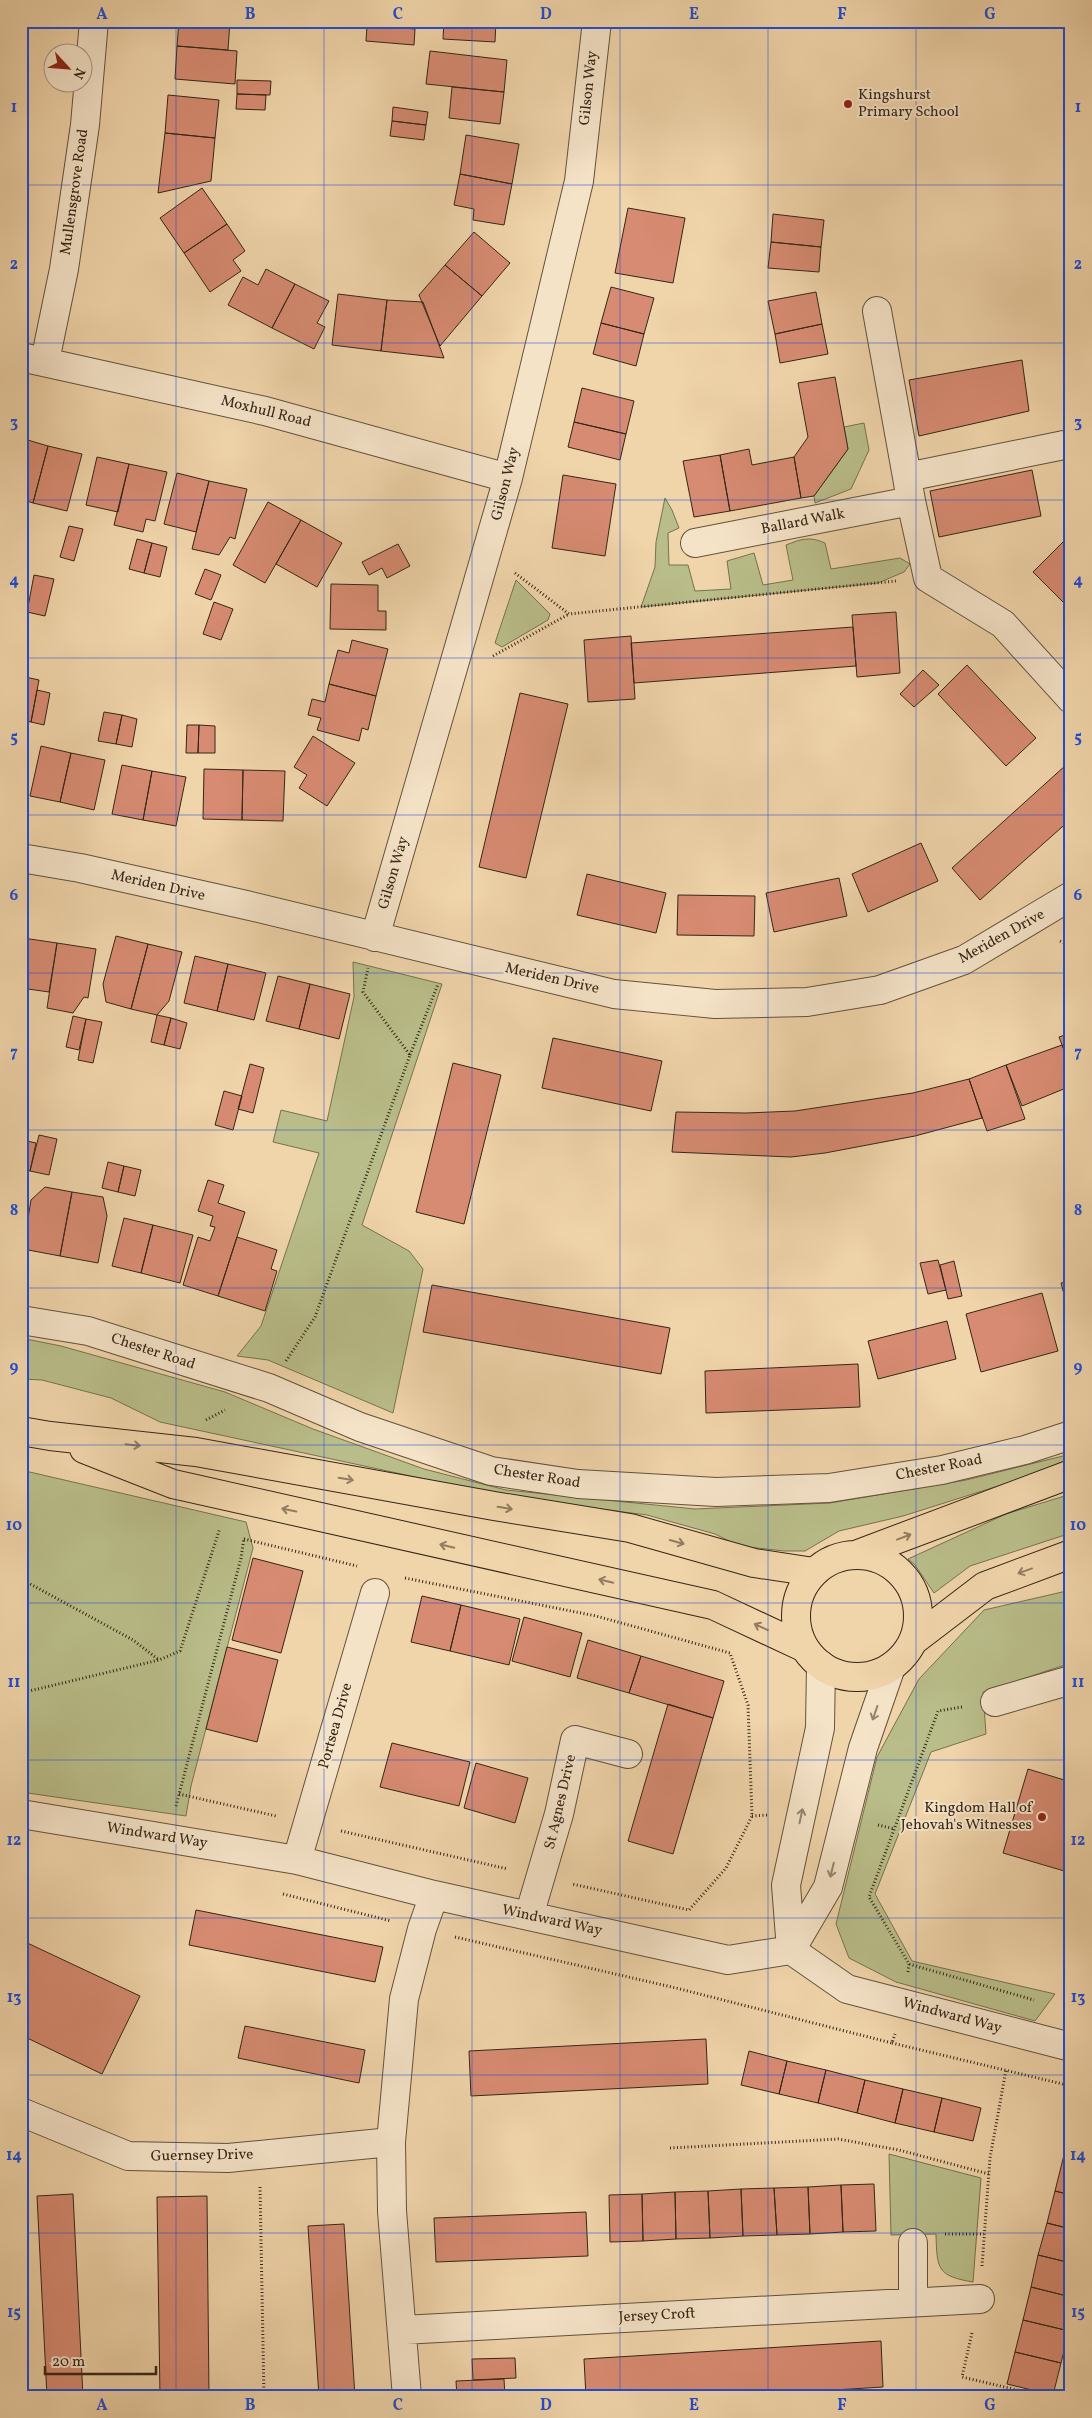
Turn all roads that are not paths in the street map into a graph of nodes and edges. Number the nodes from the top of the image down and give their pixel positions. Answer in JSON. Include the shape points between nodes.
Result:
{"nodes":[{"id":1,"x":94,"y":21,"type":"edge"},
{"id":2,"x":597,"y":21,"type":"edge"},
{"id":3,"x":877,"y":312,"type":"dead end"},
{"id":4,"x":33,"y":359,"type":"edge"},
{"id":5,"x":1064,"y":445,"type":"dead end"},
{"id":6,"x":508,"y":478,"type":"junction"},
{"id":7,"x":909,"y":489,"type":"junction"},
{"id":8,"x":695,"y":543,"type":"dead end"},
{"id":9,"x":1071,"y":699,"type":"edge"},
{"id":10,"x":21,"y":858,"type":"edge"},
{"id":11,"x":1071,"y":896,"type":"edge"},
{"id":12,"x":375,"y":938,"type":"junction"},
{"id":13,"x":21,"y":1320,"type":"edge"},
{"id":14,"x":21,"y":1431,"type":"edge"},
{"id":15,"x":50,"y":1436,"type":"junction"},
{"id":16,"x":1071,"y":1436,"type":"edge"},
{"id":17,"x":1071,"y":1474,"type":"edge"},
{"id":18,"x":858,"y":1554,"type":"junction"},
{"id":19,"x":1071,"y":1554,"type":"edge"},
{"id":20,"x":814,"y":1572,"type":"junction"},
{"id":21,"x":371,"y":1581,"type":"road end"},
{"id":22,"x":914,"y":1641,"type":"junction"},
{"id":23,"x":813,"y":1656,"type":"junction"},
{"id":24,"x":891,"y":1667,"type":"junction"},
{"id":25,"x":1071,"y":1680,"type":"edge"},
{"id":26,"x":995,"y":1702,"type":"road end"},
{"id":27,"x":628,"y":1754,"type":"dead end"},
{"id":28,"x":21,"y":1814,"type":"edge"},
{"id":29,"x":297,"y":1860,"type":"junction"},
{"id":30,"x":434,"y":1895,"type":"junction"},
{"id":31,"x":530,"y":1916,"type":"junction"},
{"id":32,"x":790,"y":1950,"type":"junction"},
{"id":33,"x":1071,"y":2047,"type":"edge"},
{"id":34,"x":21,"y":2112,"type":"edge"},
{"id":35,"x":391,"y":2142,"type":"junction"},
{"id":36,"x":913,"y":2243,"type":"dead end"},
{"id":37,"x":980,"y":2299,"type":"road end"},
{"id":38,"x":913,"y":2302,"type":"junction"},
{"id":39,"x":402,"y":2330,"type":"junction"},
{"id":40,"x":406,"y":2397,"type":"edge"}],
"edges":[{"from":1,"to":4,"type":"street","name":"Mullensgrove Road","via":[[85,125],[64,268]]},
{"from":2,"to":6,"type":"street","name":"Gilson Way","via":[[579,181]]},
{"from":3,"to":7,"type":"street"},
{"from":4,"to":6,"type":"street","name":"Moxhull Road","via":[[265,411]]},
{"from":5,"to":7,"type":"street","name":"Ballard Walk"},
{"from":6,"to":12,"type":"street","name":"Gilson Way"},
{"from":7,"to":8,"type":"street","name":"Ballard Walk"},
{"from":7,"to":9,"type":"street","via":[[928,578],[1003,624]]},
{"from":10,"to":12,"type":"street","name":"Meriden Drive","via":[[246,905]]},
{"from":11,"to":12,"type":"street","name":"Meriden Drive","via":[[964,960],[880,990],[806,1002],[715,1004],[614,994]]},
{"from":13,"to":16,"type":"street","name":"Chester Road","via":[[88,1331],[269,1388],[360,1428],[491,1471],[578,1484],[716,1492],[829,1488],[942,1470]]},
{"from":14,"to":15,"type":"main road"},
{"from":15,"to":20,"type":"main road","one_way":true,"via":[[196,1452],[630,1528],[754,1563]]},
{"from":23,"to":15,"type":"main road","one_way":true,"via":[[713,1605],[173,1484]]},
{"from":18,"to":17,"type":"main road","one_way":true},
{"from":18,"to":20,"type":"main road","via":[[833,1559]]},
{"from":18,"to":22,"type":"main road","via":[[878,1558],[894,1566],[908,1581],[916,1598],[918,1618]]},
{"from":19,"to":22,"type":"main road","one_way":true,"via":[[985,1586]]},
{"from":20,"to":23,"type":"main road","via":[[798,1598],[797,1629]]},
{"from":21,"to":29,"type":"street","name":"Portsea Drive"},
{"from":22,"to":24,"type":"main road"},
{"from":23,"to":24,"type":"main road","via":[[842,1676],[862,1677]]},
{"from":32,"to":23,"type":"street","one_way":true,"via":[[786,1885],[820,1728]]},
{"from":24,"to":32,"type":"street","one_way":true,"via":[[863,1748],[828,1887]]},
{"from":25,"to":26,"type":"street"},
{"from":27,"to":31,"type":"street","name":"St Agnes Drive","via":[[575,1740]]},
{"from":28,"to":29,"type":"street","name":"Windward Way"},
{"from":29,"to":30,"type":"street","name":"Windward Way"},
{"from":30,"to":31,"type":"street","name":"Windward Way"},
{"from":30,"to":35,"type":"street","via":[[404,1999]]},
{"from":31,"to":32,"type":"street","name":"Windward Way","via":[[728,1960]]},
{"from":32,"to":33,"type":"street","name":"Windward Way","via":[[847,1989]]},
{"from":34,"to":35,"type":"street","name":"Guernsey Drive","via":[[128,2156],[228,2158]]},
{"from":35,"to":39,"type":"street","via":[[392,2211]]},
{"from":36,"to":38,"type":"street"},
{"from":37,"to":38,"type":"street","name":"Jersey Croft"},
{"from":38,"to":39,"type":"street","name":"Jersey Croft"},
{"from":39,"to":40,"type":"street"}]}
